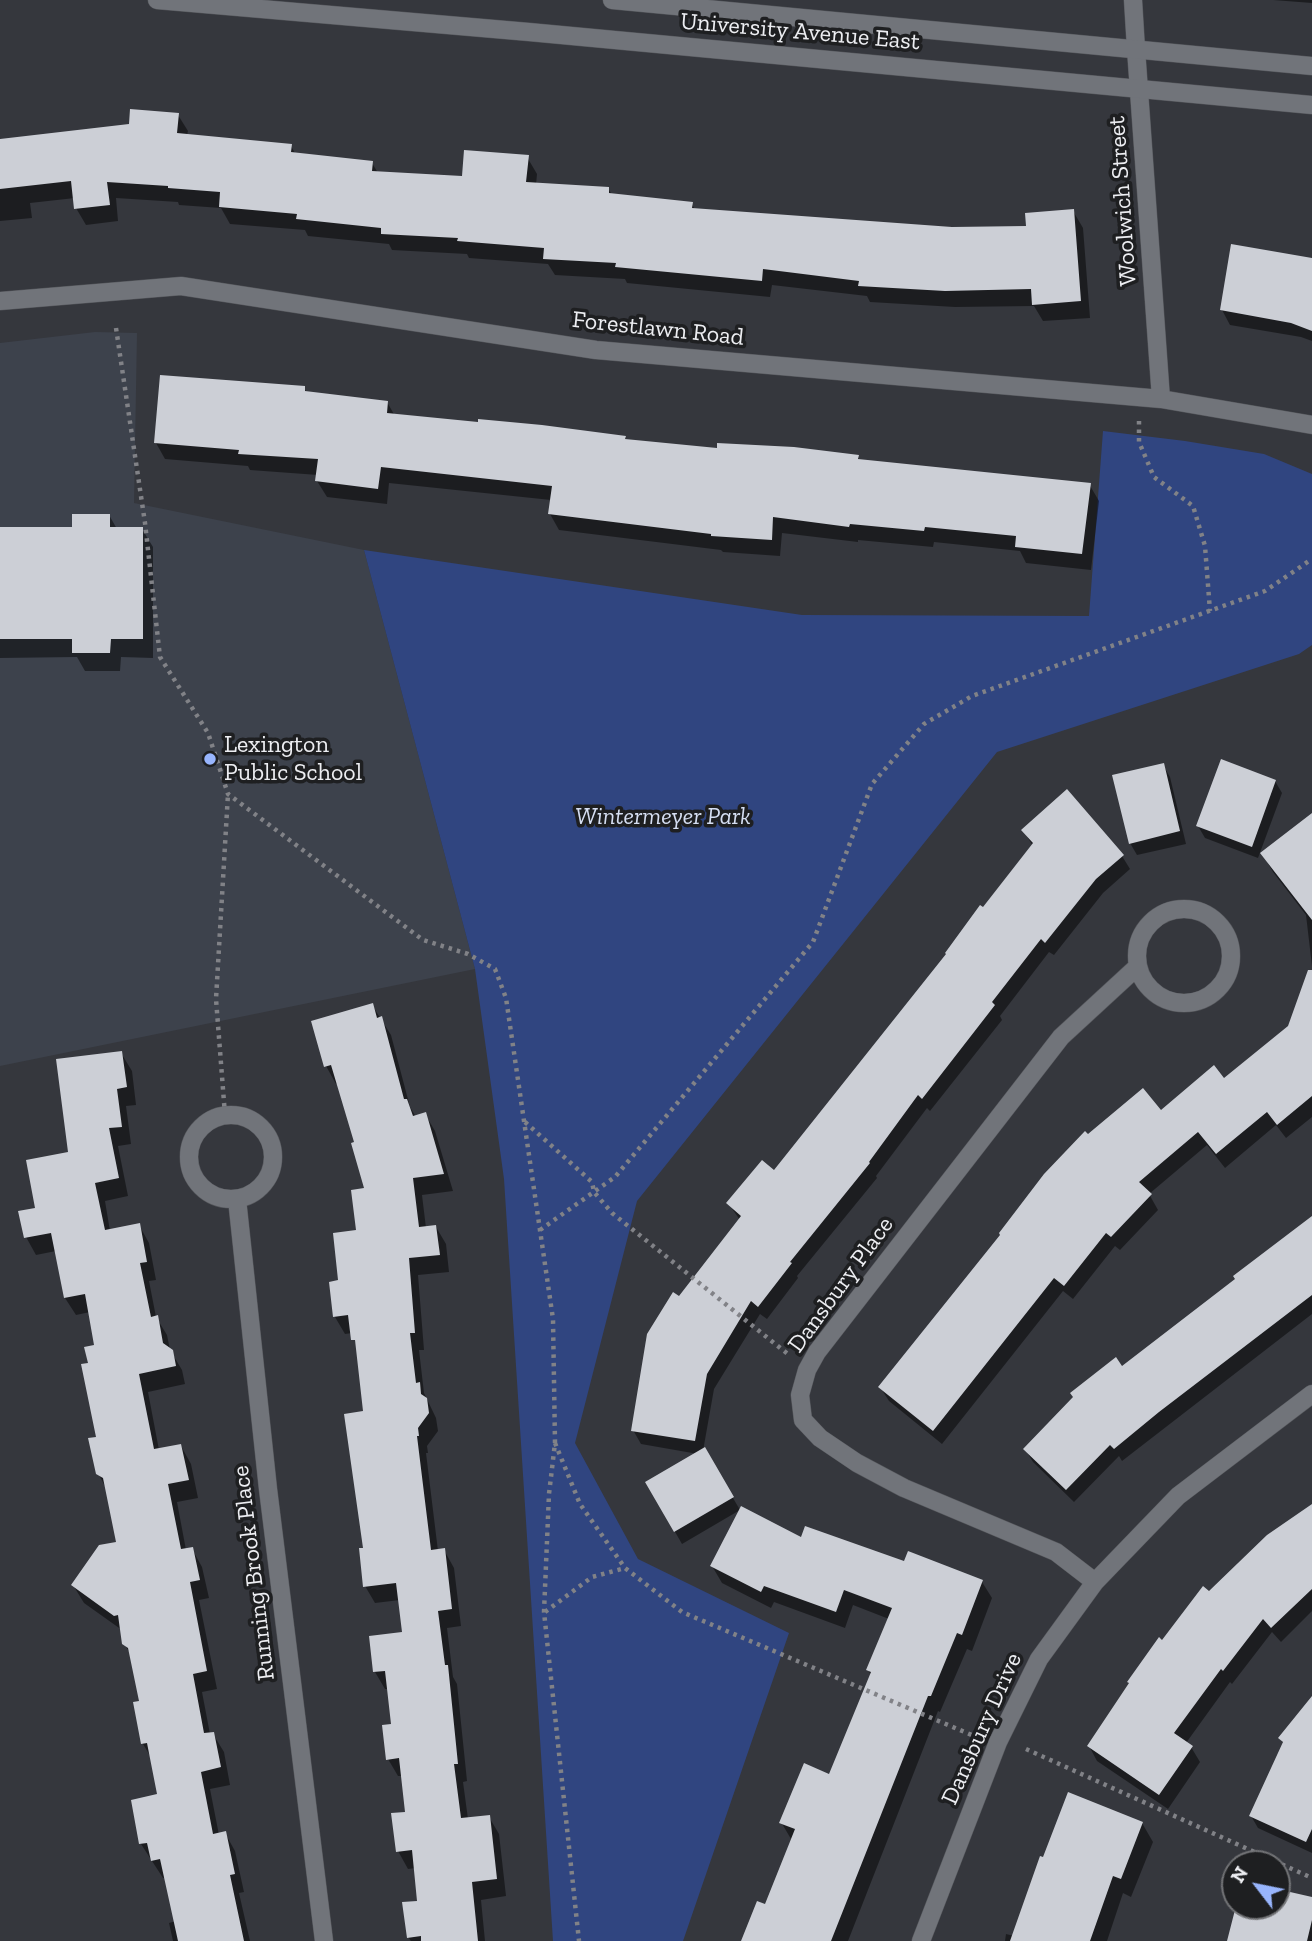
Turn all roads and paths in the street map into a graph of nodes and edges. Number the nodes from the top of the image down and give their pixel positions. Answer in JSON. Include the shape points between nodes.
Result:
{"nodes":[{"id":1,"x":157,"y":0,"type":"edge"},
{"id":2,"x":612,"y":0,"type":"edge"},
{"id":3,"x":1133,"y":0,"type":"edge"},
{"id":4,"x":1136,"y":49,"type":"junction"},
{"id":5,"x":1312,"y":66,"type":"edge"},
{"id":6,"x":1139,"y":89,"type":"junction"},
{"id":7,"x":1312,"y":105,"type":"edge"},
{"id":8,"x":0,"y":301,"type":"edge"},
{"id":9,"x":116,"y":328,"type":"dead end"},
{"id":10,"x":1161,"y":398,"type":"junction"},
{"id":11,"x":1139,"y":421,"type":"dead end"},
{"id":12,"x":1312,"y":425,"type":"edge"},
{"id":13,"x":1312,"y":559,"type":"edge"},
{"id":14,"x":1210,"y":611,"type":"junction"},
{"id":15,"x":228,"y":794,"type":"junction"},
{"id":16,"x":1137,"y":967,"type":"junction"},
{"id":17,"x":225,"y":1115,"type":"junction"},
{"id":18,"x":524,"y":1121,"type":"junction"},
{"id":19,"x":594,"y":1192,"type":"junction"},
{"id":20,"x":237,"y":1199,"type":"junction"},
{"id":21,"x":540,"y":1230,"type":"junction"},
{"id":22,"x":807,"y":1370,"type":"junction"},
{"id":23,"x":1312,"y":1394,"type":"edge"},
{"id":24,"x":555,"y":1443,"type":"junction"},
{"id":25,"x":625,"y":1568,"type":"junction"},
{"id":26,"x":1095,"y":1581,"type":"junction"},
{"id":27,"x":544,"y":1612,"type":"junction"},
{"id":28,"x":974,"y":1736,"type":"dead end"},
{"id":29,"x":1026,"y":1749,"type":"dead end"},
{"id":30,"x":1312,"y":1878,"type":"edge"},
{"id":31,"x":324,"y":1941,"type":"edge"},
{"id":32,"x":579,"y":1941,"type":"edge"},
{"id":33,"x":921,"y":1941,"type":"edge"}],
"edges":[{"from":1,"to":6,"type":"street","name":"University Avenue East"},
{"from":2,"to":4,"type":"street","name":"University Avenue East"},
{"from":3,"to":4,"type":"street","name":"Woolwich Street"},
{"from":4,"to":5,"type":"street","name":"University Avenue East"},
{"from":4,"to":6,"type":"street","name":"Woolwich Street"},
{"from":6,"to":7,"type":"street","name":"University Avenue East"},
{"from":6,"to":10,"type":"street","name":"Woolwich Street"},
{"from":8,"to":10,"type":"street","name":"Forestlawn Road","via":[[181,286],[596,350]]},
{"from":9,"to":15,"type":"path","via":[[160,657],[208,733]]},
{"from":10,"to":12,"type":"street","name":"Forestlawn Road"},
{"from":11,"to":14,"type":"path","via":[[1139,443],[1154,477],[1193,506],[1205,546]]},
{"from":13,"to":14,"type":"path","via":[[1265,591]]},
{"from":14,"to":19,"type":"path","via":[[972,696],[924,724],[872,784],[813,942],[615,1177]]},
{"from":15,"to":17,"type":"path","via":[[216,999]]},
{"from":15,"to":18,"type":"path","via":[[423,940],[468,954],[495,969],[506,998]]},
{"from":16,"to":16,"type":"street","via":[[1143,981],[1159,996],[1195,1002],[1221,986],[1228,973],[1230,943],[1223,928],[1204,913],[1181,908],[1165,912],[1141,934]]},
{"from":16,"to":22,"type":"street","name":"Dansbury Place","via":[[1061,1037]]},
{"from":17,"to":20,"type":"street","via":[[252,1120],[272,1146],[273,1161],[261,1188]]},
{"from":17,"to":20,"type":"street","via":[[206,1122],[195,1133],[188,1155],[190,1170],[210,1194]]},
{"from":18,"to":19,"type":"path","via":[[593,1182]]},
{"from":18,"to":21,"type":"path"},
{"from":19,"to":21,"type":"path"},
{"from":19,"to":22,"type":"path","via":[[612,1213]]},
{"from":20,"to":31,"type":"street","name":"Running Brook Place"},
{"from":21,"to":24,"type":"path","via":[[553,1319]]},
{"from":22,"to":26,"type":"street","name":"Dansbury Place","via":[[800,1395],[803,1420],[820,1438],[904,1488],[1056,1552]]},
{"from":23,"to":26,"type":"street","name":"Dansbury Drive","via":[[1178,1496]]},
{"from":24,"to":25,"type":"path","via":[[580,1504]]},
{"from":24,"to":27,"type":"path"},
{"from":25,"to":27,"type":"path","via":[[592,1577]]},
{"from":25,"to":28,"type":"path","via":[[682,1612]]},
{"from":26,"to":33,"type":"street","name":"Dansbury Drive","via":[[1039,1659],[998,1742]]},
{"from":27,"to":32,"type":"path"},
{"from":29,"to":30,"type":"path"}]}
